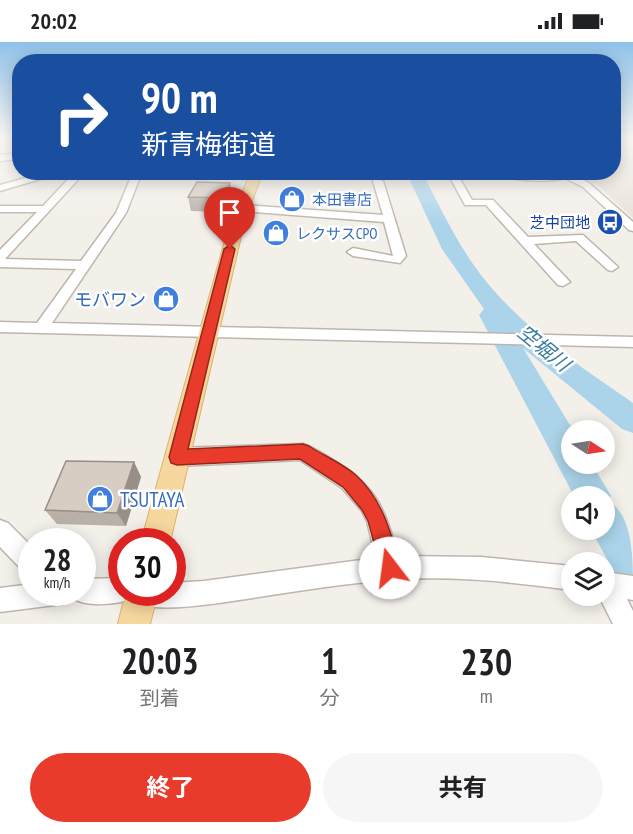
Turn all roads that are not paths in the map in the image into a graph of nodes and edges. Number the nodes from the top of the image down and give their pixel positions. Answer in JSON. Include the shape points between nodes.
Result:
{"nodes":[{"id":1,"x":28,"y":180,"type":"joint"},
{"id":2,"x":73,"y":180,"type":"edge"},
{"id":3,"x":135,"y":180,"type":"edge"},
{"id":4,"x":254,"y":180,"type":"edge"},
{"id":5,"x":456,"y":180,"type":"edge"},
{"id":6,"x":575,"y":180,"type":"edge"},
{"id":7,"x":378,"y":181,"type":"dead end"},
{"id":8,"x":0,"y":188,"type":"edge"},
{"id":9,"x":0,"y":207,"type":"edge"},
{"id":10,"x":242,"y":208,"type":"junction"},
{"id":11,"x":46,"y":209,"type":"junction"},
{"id":12,"x":389,"y":219,"type":"junction"},
{"id":13,"x":633,"y":228,"type":"edge"},
{"id":14,"x":524,"y":241,"type":"junction"},
{"id":15,"x":353,"y":252,"type":"dead end"},
{"id":16,"x":0,"y":257,"type":"edge"},
{"id":17,"x":0,"y":263,"type":"edge"},
{"id":18,"x":85,"y":265,"type":"junction"},
{"id":19,"x":612,"y":267,"type":"dead end"},
{"id":20,"x":563,"y":282,"type":"dead end"},
{"id":21,"x":0,"y":327,"type":"edge"},
{"id":22,"x":42,"y":327,"type":"junction"},
{"id":23,"x":208,"y":333,"type":"junction"},
{"id":24,"x":633,"y":342,"type":"edge"},
{"id":25,"x":177,"y":457,"type":"junction"},
{"id":26,"x":159,"y":528,"type":"edge"},
{"id":27,"x":0,"y":531,"type":"edge"},
{"id":28,"x":18,"y":550,"type":"edge"},
{"id":29,"x":390,"y":568,"type":"junction"},
{"id":30,"x":561,"y":578,"type":"edge"},
{"id":31,"x":615,"y":585,"type":"edge"},
{"id":32,"x":633,"y":588,"type":"edge"},
{"id":33,"x":186,"y":594,"type":"edge"},
{"id":34,"x":18,"y":598,"type":"edge"},
{"id":35,"x":0,"y":600,"type":"edge"},
{"id":36,"x":615,"y":602,"type":"edge"},
{"id":37,"x":138,"y":606,"type":"edge"},
{"id":38,"x":134,"y":624,"type":"edge"},
{"id":39,"x":626,"y":624,"type":"edge"}],
"edges":[{"from":1,"to":8,"type":"street"},
{"from":1,"to":9,"type":"street"},
{"from":2,"to":11,"type":"street"},
{"from":3,"to":18,"type":"street","via":[[122,213]]},
{"from":4,"to":10,"type":"main road"},
{"from":5,"to":14,"type":"street","via":[[469,203],[489,202]]},
{"from":6,"to":13,"type":"street","via":[[592,190]]},
{"from":7,"to":12,"type":"street"},
{"from":9,"to":11,"type":"street"},
{"from":10,"to":12,"type":"street"},
{"from":10,"to":23,"type":"main road"},
{"from":11,"to":16,"type":"street"},
{"from":12,"to":15,"type":"street","via":[[399,256],[396,260]]},
{"from":14,"to":19,"type":"street","via":[[579,237]]},
{"from":14,"to":20,"type":"street"},
{"from":17,"to":18,"type":"street"},
{"from":18,"to":22,"type":"street"},
{"from":21,"to":22,"type":"street"},
{"from":22,"to":23,"type":"street"},
{"from":23,"to":24,"type":"street"},
{"from":23,"to":25,"type":"main road"},
{"from":25,"to":26,"type":"main road"},
{"from":25,"to":29,"type":"street","via":[[303,452],[349,481],[369,504]]},
{"from":27,"to":28,"type":"street"},
{"from":29,"to":30,"type":"street","via":[[471,567]]},
{"from":29,"to":33,"type":"street"},
{"from":31,"to":32,"type":"street"},
{"from":34,"to":35,"type":"street"},
{"from":36,"to":39,"type":"street"},
{"from":37,"to":38,"type":"main road"}]}
